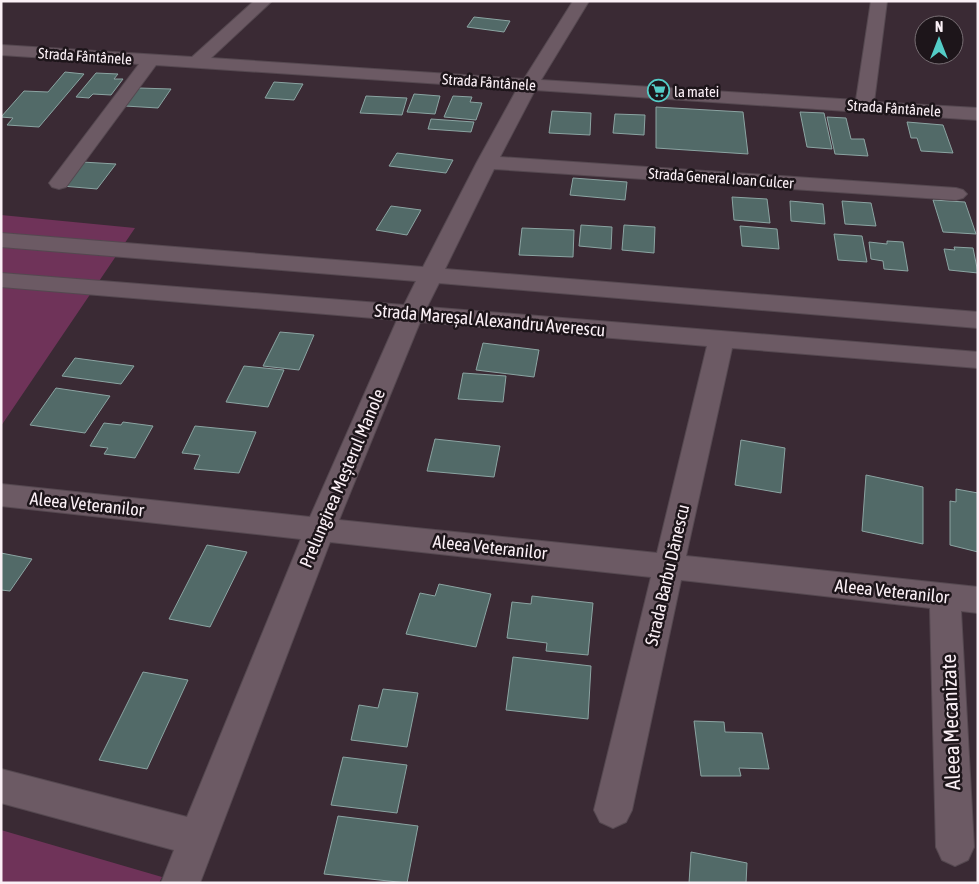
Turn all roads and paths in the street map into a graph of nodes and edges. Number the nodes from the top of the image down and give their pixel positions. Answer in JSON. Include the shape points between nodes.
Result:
{"nodes":[{"id":1,"x":264,"y":1,"type":"edge"},
{"id":2,"x":581,"y":1,"type":"edge"},
{"id":3,"x":879,"y":1,"type":"edge"},
{"id":4,"x":1,"y":50,"type":"edge"},
{"id":5,"x":152,"y":60,"type":"junction"},
{"id":6,"x":196,"y":62,"type":"junction"},
{"id":7,"x":529,"y":85,"type":"junction"},
{"id":8,"x":864,"y":107,"type":"junction"},
{"id":9,"x":978,"y":114,"type":"edge"},
{"id":10,"x":487,"y":162,"type":"junction"},
{"id":11,"x":59,"y":183,"type":"dead end"},
{"id":12,"x":956,"y":194,"type":"dead end"},
{"id":13,"x":1,"y":240,"type":"edge"},
{"id":14,"x":431,"y":274,"type":"junction"},
{"id":15,"x":1,"y":280,"type":"edge"},
{"id":16,"x":412,"y":313,"type":"junction"},
{"id":17,"x":978,"y":320,"type":"edge"},
{"id":18,"x":721,"y":339,"type":"junction"},
{"id":19,"x":978,"y":360,"type":"edge"},
{"id":20,"x":1,"y":495,"type":"edge"},
{"id":21,"x":320,"y":529,"type":"junction"},
{"id":22,"x":669,"y":567,"type":"junction"},
{"id":23,"x":962,"y":598,"type":"edge"},
{"id":24,"x":1,"y":786,"type":"edge"},
{"id":25,"x":613,"y":810,"type":"dead end"},
{"id":26,"x":197,"y":838,"type":"junction"},
{"id":27,"x":955,"y":847,"type":"dead end"},
{"id":28,"x":180,"y":883,"type":"edge"}],
"edges":[{"from":1,"to":6,"type":"street"},
{"from":2,"to":7,"type":"street","name":"Prelungirea Meșterul Manole"},
{"from":3,"to":8,"type":"street"},
{"from":4,"to":5,"type":"street","name":"Strada Fântânele"},
{"from":5,"to":6,"type":"street","name":"Strada Fântânele"},
{"from":5,"to":11,"type":"street"},
{"from":6,"to":7,"type":"street","name":"Strada Fântânele"},
{"from":7,"to":8,"type":"street","name":"Strada Fântânele"},
{"from":7,"to":10,"type":"street","name":"Prelungirea Meșterul Manole"},
{"from":8,"to":9,"type":"street","name":"Strada Fântânele"},
{"from":10,"to":12,"type":"street","name":"Strada General Ioan Culcer"},
{"from":10,"to":14,"type":"street","name":"Prelungirea Meșterul Manole"},
{"from":13,"to":14,"type":"street"},
{"from":14,"to":16,"type":"street","name":"Prelungirea Meșterul Manole"},
{"from":14,"to":17,"type":"street"},
{"from":15,"to":16,"type":"street","name":"Strada Mareșal Alexandru Averescu"},
{"from":16,"to":18,"type":"street","name":"Strada Mareșal Alexandru Averescu"},
{"from":16,"to":21,"type":"street","name":"Prelungirea Meșterul Manole"},
{"from":18,"to":19,"type":"street","name":"Strada Mareșal Alexandru Averescu"},
{"from":18,"to":22,"type":"street","name":"Strada Barbu Dănescu"},
{"from":20,"to":21,"type":"street","name":"Aleea Veteranilor"},
{"from":21,"to":22,"type":"street","name":"Aleea Veteranilor"},
{"from":21,"to":26,"type":"street","name":"Prelungirea Meșterul Manole"},
{"from":22,"to":23,"type":"street","name":"Aleea Veteranilor"},
{"from":22,"to":25,"type":"street","name":"Strada Barbu Dănescu"},
{"from":23,"to":27,"type":"street","name":"Aleea Mecanizate"},
{"from":24,"to":26,"type":"street"},
{"from":26,"to":28,"type":"street","name":"Prelungirea Meșterul Manole"}]}
